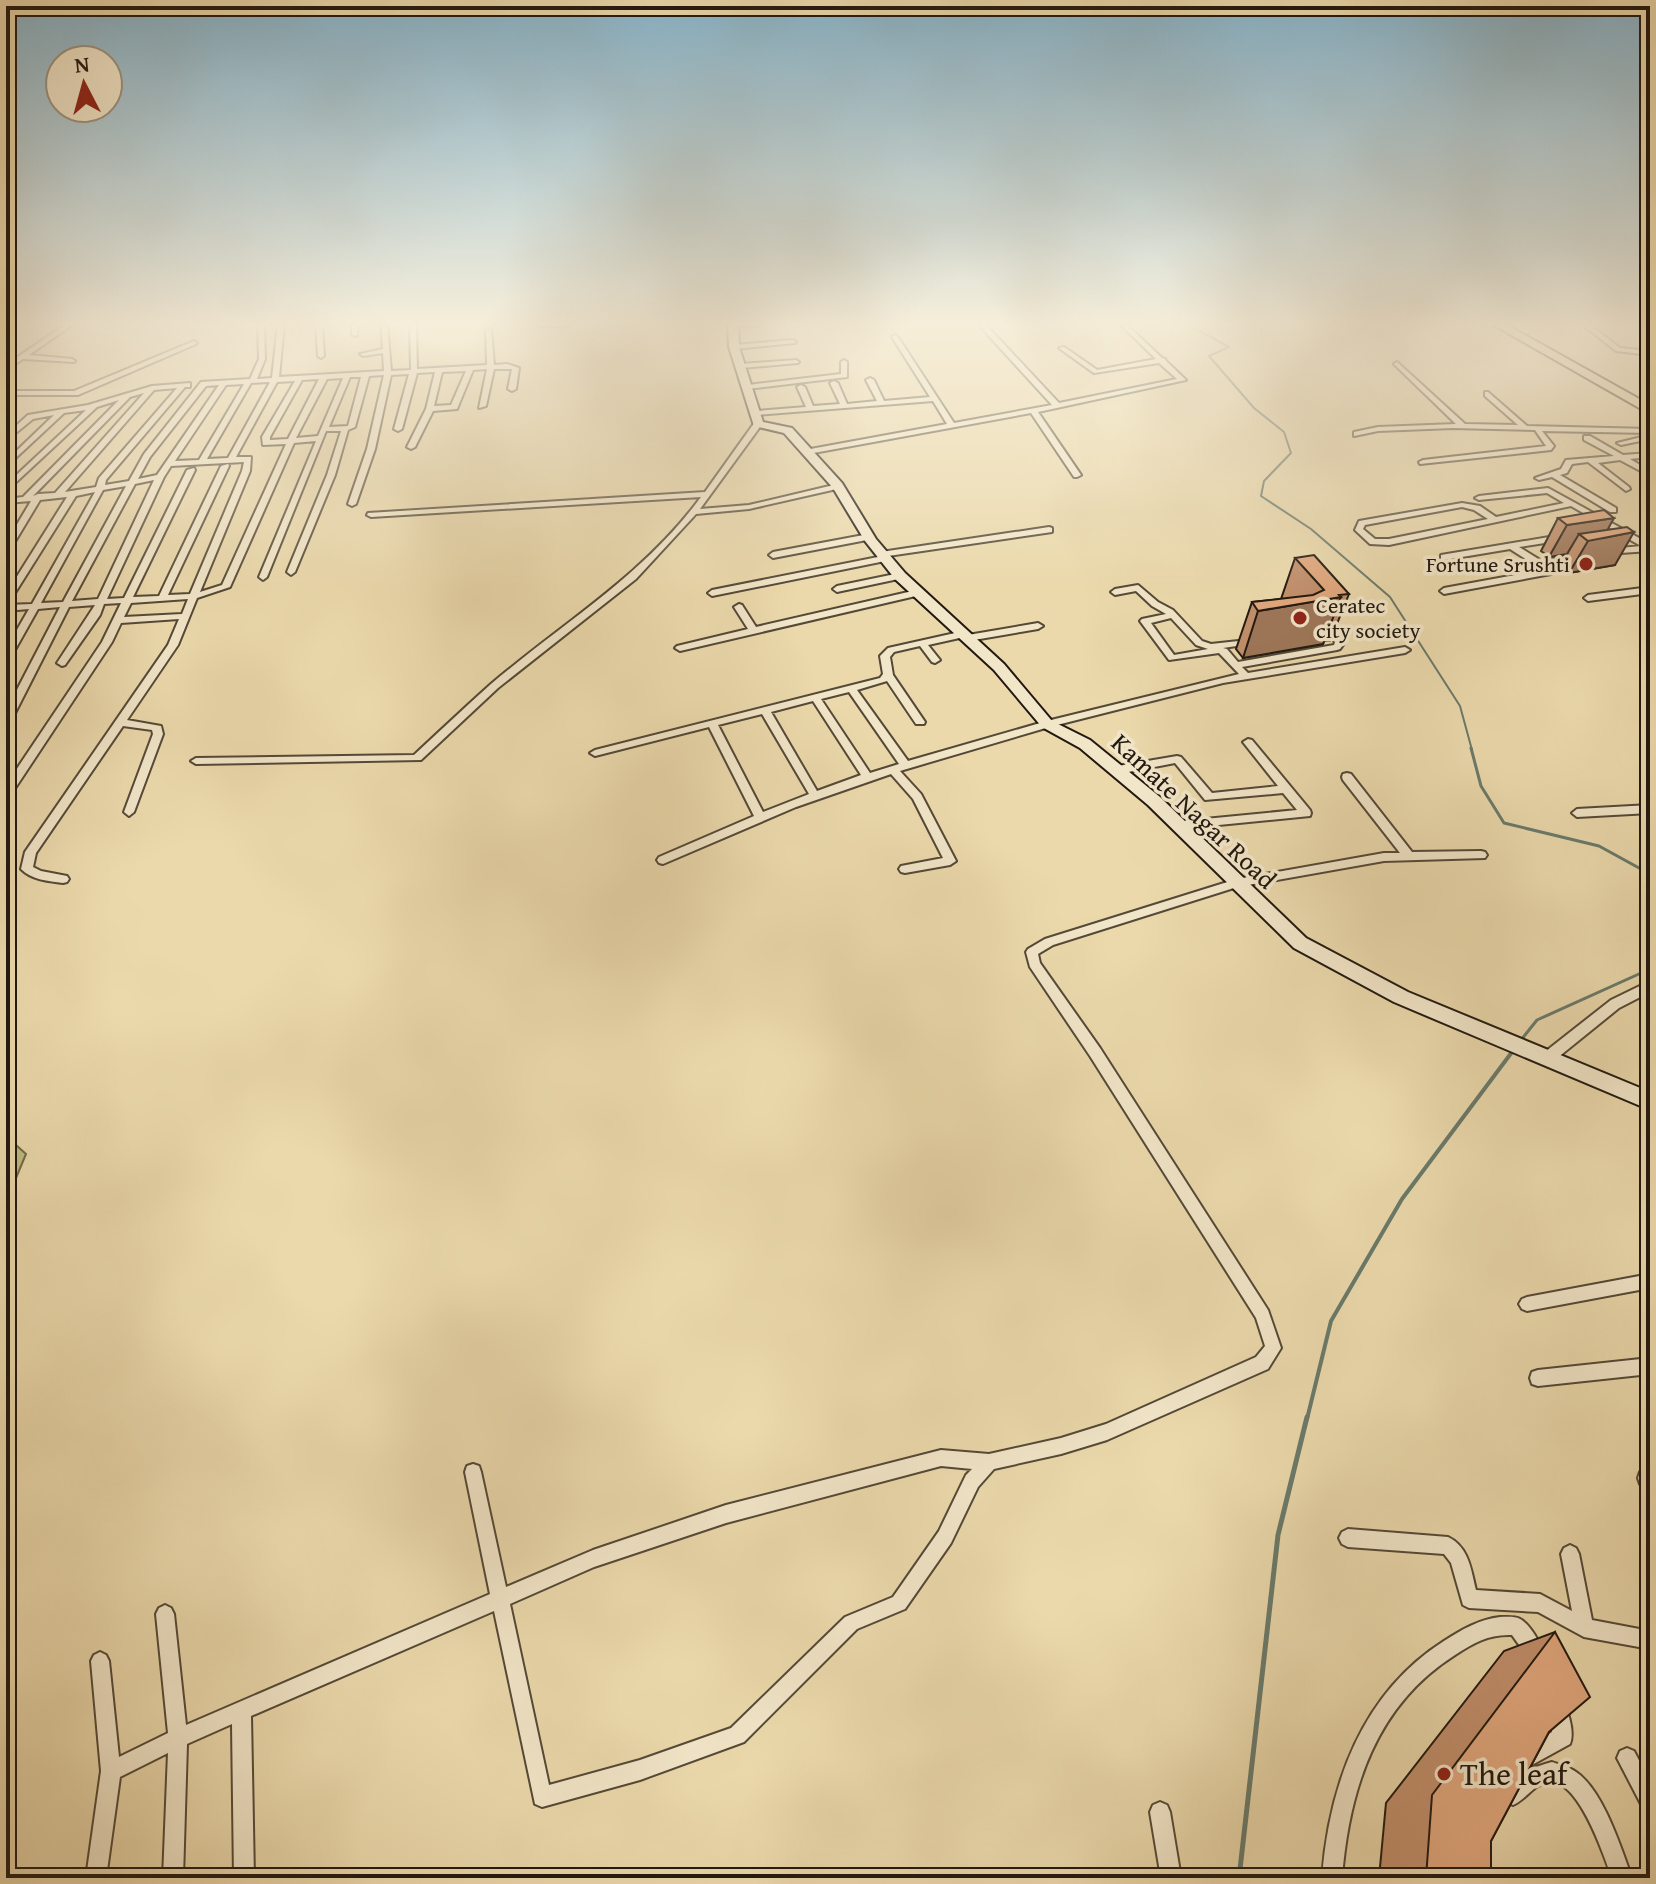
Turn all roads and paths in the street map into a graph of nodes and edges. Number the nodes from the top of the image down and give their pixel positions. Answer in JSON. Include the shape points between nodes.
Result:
{"nodes":[{"id":1,"x":66,"y":412,"type":"edge"},
{"id":2,"x":88,"y":412,"type":"edge"},
{"id":3,"x":110,"y":412,"type":"edge"},
{"id":4,"x":131,"y":412,"type":"edge"},
{"id":5,"x":161,"y":412,"type":"edge"},
{"id":6,"x":181,"y":412,"type":"edge"},
{"id":7,"x":204,"y":412,"type":"edge"},
{"id":8,"x":231,"y":412,"type":"edge"},
{"id":9,"x":256,"y":412,"type":"edge"},
{"id":10,"x":280,"y":412,"type":"edge"},
{"id":11,"x":306,"y":412,"type":"edge"},
{"id":12,"x":332,"y":412,"type":"edge"},
{"id":13,"x":355,"y":412,"type":"edge"},
{"id":14,"x":379,"y":412,"type":"edge"},
{"id":15,"x":403,"y":412,"type":"edge"},
{"id":16,"x":429,"y":412,"type":"edge"},
{"id":17,"x":756,"y":412,"type":"edge"},
{"id":18,"x":795,"y":412,"type":"edge"},
{"id":19,"x":943,"y":412,"type":"edge"},
{"id":20,"x":1023,"y":412,"type":"edge"},
{"id":21,"x":1034,"y":412,"type":"edge"},
{"id":22,"x":1448,"y":412,"type":"edge"},
{"id":23,"x":1508,"y":412,"type":"edge"},
{"id":24,"x":61,"y":413,"type":"junction"},
{"id":25,"x":758,"y":419,"type":"junction"},
{"id":26,"x":952,"y":426,"type":"junction"},
{"id":27,"x":1464,"y":427,"type":"junction"},
{"id":28,"x":1524,"y":427,"type":"junction"},
{"id":29,"x":1536,"y":427,"type":"junction"},
{"id":30,"x":345,"y":429,"type":"junction"},
{"id":31,"x":398,"y":429,"type":"dead end"},
{"id":32,"x":322,"y":434,"type":"junction"},
{"id":33,"x":1357,"y":434,"type":"dead end"},
{"id":34,"x":1650,"y":434,"type":"edge"},
{"id":35,"x":1587,"y":438,"type":"dead end"},
{"id":36,"x":6,"y":439,"type":"edge"},
{"id":37,"x":291,"y":441,"type":"junction"},
{"id":38,"x":266,"y":443,"type":"junction"},
{"id":39,"x":1621,"y":443,"type":"dead end"},
{"id":40,"x":411,"y":447,"type":"dead end"},
{"id":41,"x":808,"y":452,"type":"junction"},
{"id":42,"x":1650,"y":455,"type":"edge"},
{"id":43,"x":1621,"y":457,"type":"junction"},
{"id":44,"x":1593,"y":459,"type":"junction"},
{"id":45,"x":248,"y":461,"type":"junction"},
{"id":46,"x":228,"y":462,"type":"junction"},
{"id":47,"x":1423,"y":462,"type":"dead end"},
{"id":48,"x":169,"y":464,"type":"junction"},
{"id":49,"x":6,"y":465,"type":"edge"},
{"id":50,"x":196,"y":465,"type":"junction"},
{"id":51,"x":1650,"y":474,"type":"edge"},
{"id":52,"x":1077,"y":475,"type":"dead end"},
{"id":53,"x":1555,"y":475,"type":"junction"},
{"id":54,"x":160,"y":477,"type":"junction"},
{"id":55,"x":1539,"y":478,"type":"dead end"},
{"id":56,"x":133,"y":481,"type":"junction"},
{"id":57,"x":12,"y":484,"type":"dead end"},
{"id":58,"x":838,"y":486,"type":"junction"},
{"id":59,"x":99,"y":488,"type":"junction"},
{"id":60,"x":1626,"y":489,"type":"dead end"},
{"id":61,"x":73,"y":494,"type":"junction"},
{"id":62,"x":704,"y":494,"type":"junction"},
{"id":63,"x":58,"y":495,"type":"junction"},
{"id":64,"x":38,"y":496,"type":"junction"},
{"id":65,"x":27,"y":497,"type":"junction"},
{"id":66,"x":1479,"y":498,"type":"dead end"},
{"id":67,"x":7,"y":502,"type":"edge"},
{"id":68,"x":352,"y":504,"type":"dead end"},
{"id":69,"x":1570,"y":504,"type":"junction"},
{"id":70,"x":1613,"y":510,"type":"dead end"},
{"id":71,"x":694,"y":512,"type":"junction"},
{"id":72,"x":371,"y":515,"type":"dead end"},
{"id":73,"x":1495,"y":520,"type":"junction"},
{"id":74,"x":1615,"y":529,"type":"junction"},
{"id":75,"x":1049,"y":530,"type":"dead end"},
{"id":76,"x":1594,"y":532,"type":"edge"},
{"id":77,"x":869,"y":537,"type":"junction"},
{"id":78,"x":1567,"y":537,"type":"edge"},
{"id":79,"x":1511,"y":546,"type":"junction"},
{"id":80,"x":1650,"y":548,"type":"edge"},
{"id":81,"x":6,"y":550,"type":"edge"},
{"id":82,"x":1599,"y":553,"type":"edge"},
{"id":83,"x":773,"y":555,"type":"dead end"},
{"id":84,"x":883,"y":556,"type":"junction"},
{"id":85,"x":1444,"y":557,"type":"dead end"},
{"id":86,"x":1584,"y":557,"type":"edge"},
{"id":87,"x":1551,"y":571,"type":"junction"},
{"id":88,"x":291,"y":572,"type":"dead end"},
{"id":89,"x":900,"y":576,"type":"junction"},
{"id":90,"x":263,"y":577,"type":"dead end"},
{"id":91,"x":837,"y":589,"type":"dead end"},
{"id":92,"x":1650,"y":590,"type":"edge"},
{"id":93,"x":1444,"y":591,"type":"dead end"},
{"id":94,"x":1115,"y":592,"type":"dead end"},
{"id":95,"x":712,"y":593,"type":"dead end"},
{"id":96,"x":917,"y":593,"type":"junction"},
{"id":97,"x":196,"y":596,"type":"junction"},
{"id":98,"x":162,"y":598,"type":"junction"},
{"id":99,"x":1588,"y":598,"type":"dead end"},
{"id":100,"x":6,"y":601,"type":"edge"},
{"id":101,"x":128,"y":601,"type":"junction"},
{"id":102,"x":99,"y":603,"type":"junction"},
{"id":103,"x":64,"y":605,"type":"junction"},
{"id":104,"x":35,"y":606,"type":"junction"},
{"id":105,"x":739,"y":607,"type":"dead end"},
{"id":106,"x":6,"y":608,"type":"edge"},
{"id":107,"x":1316,"y":613,"type":"edge"},
{"id":108,"x":1173,"y":615,"type":"junction"},
{"id":109,"x":186,"y":616,"type":"junction"},
{"id":110,"x":119,"y":620,"type":"junction"},
{"id":111,"x":1038,"y":626,"type":"dead end"},
{"id":112,"x":754,"y":631,"type":"junction"},
{"id":113,"x":966,"y":636,"type":"junction"},
{"id":114,"x":1268,"y":639,"type":"edge"},
{"id":115,"x":922,"y":643,"type":"junction"},
{"id":116,"x":680,"y":648,"type":"dead end"},
{"id":117,"x":1217,"y":648,"type":"junction"},
{"id":118,"x":1405,"y":650,"type":"dead end"},
{"id":119,"x":6,"y":657,"type":"edge"},
{"id":120,"x":935,"y":660,"type":"dead end"},
{"id":121,"x":62,"y":663,"type":"dead end"},
{"id":122,"x":1235,"y":665,"type":"junction"},
{"id":123,"x":888,"y":675,"type":"junction"},
{"id":124,"x":1245,"y":676,"type":"junction"},
{"id":125,"x":851,"y":688,"type":"junction"},
{"id":126,"x":815,"y":697,"type":"junction"},
{"id":127,"x":765,"y":710,"type":"junction"},
{"id":128,"x":6,"y":721,"type":"edge"},
{"id":129,"x":121,"y":722,"type":"junction"},
{"id":130,"x":920,"y":722,"type":"dead end"},
{"id":131,"x":712,"y":723,"type":"junction"},
{"id":132,"x":1047,"y":724,"type":"junction"},
{"id":133,"x":1248,"y":742,"type":"dead end"},
{"id":134,"x":595,"y":753,"type":"dead end"},
{"id":135,"x":196,"y":761,"type":"dead end"},
{"id":136,"x":899,"y":767,"type":"junction"},
{"id":137,"x":1118,"y":770,"type":"junction"},
{"id":138,"x":867,"y":777,"type":"junction"},
{"id":139,"x":1347,"y":777,"type":"dead end"},
{"id":140,"x":1286,"y":789,"type":"junction"},
{"id":141,"x":6,"y":793,"type":"edge"},
{"id":142,"x":815,"y":796,"type":"junction"},
{"id":143,"x":1650,"y":809,"type":"edge"},
{"id":144,"x":129,"y":812,"type":"dead end"},
{"id":145,"x":1577,"y":813,"type":"dead end"},
{"id":146,"x":761,"y":818,"type":"junction"},
{"id":147,"x":1178,"y":825,"type":"junction"},
{"id":148,"x":1481,"y":855,"type":"dead end"},
{"id":149,"x":1409,"y":856,"type":"junction"},
{"id":150,"x":663,"y":860,"type":"dead end"},
{"id":151,"x":905,"y":869,"type":"dead end"},
{"id":152,"x":63,"y":879,"type":"dead end"},
{"id":153,"x":1237,"y":883,"type":"junction"},
{"id":154,"x":1650,"y":986,"type":"edge"},
{"id":155,"x":1546,"y":1059,"type":"junction"},
{"id":156,"x":1650,"y":1101,"type":"edge"},
{"id":157,"x":1650,"y":1281,"type":"edge"},
{"id":158,"x":1527,"y":1304,"type":"dead end"},
{"id":159,"x":1650,"y":1366,"type":"edge"},
{"id":160,"x":1538,"y":1378,"type":"dead end"},
{"id":161,"x":989,"y":1462,"type":"junction"},
{"id":162,"x":473,"y":1472,"type":"dead end"},
{"id":163,"x":1348,"y":1538,"type":"dead end"},
{"id":164,"x":1570,"y":1554,"type":"dead end"},
{"id":165,"x":499,"y":1600,"type":"junction"},
{"id":166,"x":165,"y":1614,"type":"dead end"},
{"id":167,"x":1584,"y":1628,"type":"junction"},
{"id":168,"x":1650,"y":1640,"type":"edge"},
{"id":169,"x":100,"y":1661,"type":"dead end"},
{"id":170,"x":241,"y":1711,"type":"junction"},
{"id":171,"x":178,"y":1738,"type":"junction"},
{"id":172,"x":1627,"y":1758,"type":"dead end"},
{"id":173,"x":111,"y":1771,"type":"junction"},
{"id":174,"x":1644,"y":1775,"type":"edge"},
{"id":175,"x":1496,"y":1791,"type":"edge"},
{"id":176,"x":1650,"y":1801,"type":"edge"},
{"id":177,"x":1160,"y":1812,"type":"dead end"},
{"id":178,"x":1498,"y":1814,"type":"edge"},
{"id":179,"x":96,"y":1878,"type":"edge"},
{"id":180,"x":173,"y":1878,"type":"edge"},
{"id":181,"x":244,"y":1878,"type":"edge"},
{"id":182,"x":1171,"y":1878,"type":"edge"},
{"id":183,"x":1332,"y":1878,"type":"edge"},
{"id":184,"x":1622,"y":1878,"type":"edge"}],
"edges":[{"from":1,"to":24,"type":"street"},
{"from":2,"to":57,"type":"street"},
{"from":3,"to":65,"type":"street"},
{"from":4,"to":63,"type":"street"},
{"from":5,"to":59,"type":"street"},
{"from":6,"to":56,"type":"street"},
{"from":7,"to":48,"type":"street"},
{"from":8,"to":50,"type":"street"},
{"from":9,"to":46,"type":"street"},
{"from":10,"to":38,"type":"street"},
{"from":11,"to":37,"type":"street"},
{"from":12,"to":32,"type":"street"},
{"from":13,"to":30,"type":"street","via":[[351,427]]},
{"from":14,"to":68,"type":"street"},
{"from":15,"to":31,"type":"street"},
{"from":16,"to":40,"type":"street"},
{"from":17,"to":25,"type":"street"},
{"from":18,"to":25,"type":"street"},
{"from":19,"to":26,"type":"street"},
{"from":20,"to":26,"type":"street"},
{"from":21,"to":52,"type":"street"},
{"from":22,"to":27,"type":"street"},
{"from":23,"to":28,"type":"street"},
{"from":24,"to":36,"type":"street","via":[[31,417]]},
{"from":24,"to":49,"type":"street"},
{"from":25,"to":41,"type":"street","name":"Kamate Nagar Road","via":[[788,430]]},
{"from":25,"to":62,"type":"street"},
{"from":26,"to":41,"type":"street"},
{"from":27,"to":28,"type":"street"},
{"from":27,"to":33,"type":"street"},
{"from":28,"to":29,"type":"street"},
{"from":29,"to":34,"type":"street"},
{"from":29,"to":47,"type":"street","via":[[1548,448]]},
{"from":30,"to":32,"type":"street"},
{"from":30,"to":88,"type":"street"},
{"from":32,"to":37,"type":"street"},
{"from":32,"to":90,"type":"street"},
{"from":34,"to":39,"type":"street"},
{"from":35,"to":43,"type":"street"},
{"from":37,"to":38,"type":"street"},
{"from":37,"to":97,"type":"street","via":[[230,582]]},
{"from":38,"to":45,"type":"street"},
{"from":41,"to":58,"type":"street","name":"Kamate Nagar Road"},
{"from":42,"to":43,"type":"street"},
{"from":43,"to":44,"type":"street"},
{"from":43,"to":51,"type":"street"},
{"from":44,"to":53,"type":"street","via":[[1569,462]]},
{"from":44,"to":60,"type":"street"},
{"from":45,"to":46,"type":"street"},
{"from":45,"to":97,"type":"street"},
{"from":46,"to":50,"type":"street"},
{"from":46,"to":98,"type":"street"},
{"from":48,"to":50,"type":"street"},
{"from":48,"to":54,"type":"street"},
{"from":50,"to":101,"type":"street"},
{"from":53,"to":55,"type":"street"},
{"from":53,"to":70,"type":"street"},
{"from":54,"to":56,"type":"street"},
{"from":54,"to":102,"type":"street"},
{"from":56,"to":59,"type":"street"},
{"from":56,"to":103,"type":"street"},
{"from":58,"to":71,"type":"street","via":[[749,507]]},
{"from":58,"to":77,"type":"street","name":"Kamate Nagar Road"},
{"from":59,"to":61,"type":"street"},
{"from":59,"to":104,"type":"street"},
{"from":61,"to":63,"type":"street"},
{"from":61,"to":100,"type":"street"},
{"from":62,"to":71,"type":"street"},
{"from":62,"to":72,"type":"street"},
{"from":63,"to":64,"type":"street"},
{"from":64,"to":65,"type":"street"},
{"from":64,"to":81,"type":"street"},
{"from":65,"to":67,"type":"street"},
{"from":66,"to":69,"type":"street","via":[[1548,490]]},
{"from":69,"to":73,"type":"street"},
{"from":69,"to":74,"type":"street"},
{"from":71,"to":135,"type":"street","via":[[633,577],[495,686],[417,758]]},
{"from":73,"to":73,"type":"street","via":[[1381,543],[1359,530],[1362,523],[1462,505]]},
{"from":74,"to":76,"type":"street"},
{"from":74,"to":80,"type":"street"},
{"from":75,"to":84,"type":"street"},
{"from":77,"to":83,"type":"street"},
{"from":77,"to":84,"type":"street","name":"Kamate Nagar Road"},
{"from":78,"to":79,"type":"street"},
{"from":79,"to":85,"type":"street"},
{"from":79,"to":87,"type":"street"},
{"from":80,"to":82,"type":"street"},
{"from":84,"to":89,"type":"street","name":"Kamate Nagar Road"},
{"from":84,"to":95,"type":"street"},
{"from":86,"to":87,"type":"street","via":[[1553,562]]},
{"from":87,"to":93,"type":"street"},
{"from":89,"to":91,"type":"street"},
{"from":89,"to":96,"type":"street","name":"Kamate Nagar Road"},
{"from":92,"to":99,"type":"street"},
{"from":94,"to":108,"type":"street","via":[[1138,588]]},
{"from":96,"to":112,"type":"street"},
{"from":96,"to":113,"type":"street","name":"Kamate Nagar Road"},
{"from":97,"to":98,"type":"street"},
{"from":97,"to":109,"type":"street"},
{"from":98,"to":101,"type":"street"},
{"from":101,"to":102,"type":"street"},
{"from":101,"to":110,"type":"street"},
{"from":102,"to":103,"type":"street"},
{"from":102,"to":121,"type":"street"},
{"from":103,"to":104,"type":"street"},
{"from":103,"to":128,"type":"street"},
{"from":104,"to":106,"type":"street"},
{"from":104,"to":119,"type":"street"},
{"from":105,"to":112,"type":"street"},
{"from":107,"to":122,"type":"street","via":[[1335,633],[1337,647]]},
{"from":108,"to":117,"type":"street","via":[[1199,643]]},
{"from":108,"to":117,"type":"street","via":[[1145,621],[1172,658]]},
{"from":109,"to":110,"type":"street"},
{"from":109,"to":129,"type":"street","via":[[173,645]]},
{"from":110,"to":141,"type":"street"},
{"from":111,"to":113,"type":"street"},
{"from":112,"to":116,"type":"street"},
{"from":113,"to":115,"type":"street"},
{"from":113,"to":132,"type":"street","name":"Kamate Nagar Road"},
{"from":114,"to":117,"type":"street"},
{"from":115,"to":120,"type":"street"},
{"from":115,"to":123,"type":"street","via":[[888,651]]},
{"from":117,"to":122,"type":"street"},
{"from":118,"to":124,"type":"street"},
{"from":122,"to":124,"type":"street"},
{"from":123,"to":125,"type":"street"},
{"from":123,"to":130,"type":"street"},
{"from":124,"to":132,"type":"street"},
{"from":125,"to":126,"type":"street"},
{"from":125,"to":136,"type":"street"},
{"from":126,"to":127,"type":"street"},
{"from":126,"to":138,"type":"street"},
{"from":127,"to":131,"type":"street"},
{"from":127,"to":142,"type":"street"},
{"from":129,"to":144,"type":"street","via":[[157,728],[158,734]]},
{"from":129,"to":152,"type":"street","via":[[44,829],[27,863],[32,872]]},
{"from":131,"to":134,"type":"street"},
{"from":131,"to":146,"type":"street"},
{"from":132,"to":136,"type":"street"},
{"from":132,"to":137,"type":"street","name":"Kamate Nagar Road"},
{"from":133,"to":140,"type":"street"},
{"from":136,"to":138,"type":"street"},
{"from":136,"to":151,"type":"street","via":[[950,861]]},
{"from":137,"to":140,"type":"street","via":[[1177,759],[1209,797]]},
{"from":137,"to":147,"type":"street","name":"Kamate Nagar Road"},
{"from":138,"to":142,"type":"street"},
{"from":139,"to":149,"type":"street"},
{"from":140,"to":147,"type":"street","via":[[1306,813]]},
{"from":142,"to":146,"type":"street"},
{"from":143,"to":145,"type":"street"},
{"from":146,"to":150,"type":"street"},
{"from":147,"to":153,"type":"street","name":"Kamate Nagar Road"},
{"from":148,"to":149,"type":"street"},
{"from":149,"to":153,"type":"street"},
{"from":153,"to":155,"type":"street","name":"Kamate Nagar Road","via":[[1300,943],[1401,997]]},
{"from":153,"to":161,"type":"street","via":[[1038,946],[1031,957],[1263,1315],[1273,1348],[1262,1363],[1158,1411],[1061,1446]]},
{"from":154,"to":155,"type":"street","via":[[1615,1004]]},
{"from":155,"to":156,"type":"street","name":"Kamate Nagar Road"},
{"from":157,"to":158,"type":"street"},
{"from":159,"to":160,"type":"street"},
{"from":161,"to":165,"type":"street","via":[[941,1458],[726,1514],[593,1559]]},
{"from":161,"to":165,"type":"street","via":[[972,1481],[916,1583],[894,1608],[851,1623],[737,1735],[640,1770],[542,1797]]},
{"from":162,"to":165,"type":"street"},
{"from":163,"to":167,"type":"street","via":[[1448,1546],[1459,1558],[1469,1599],[1540,1603]]},
{"from":164,"to":167,"type":"street"},
{"from":165,"to":170,"type":"street"},
{"from":166,"to":171,"type":"street"},
{"from":167,"to":168,"type":"street"},
{"from":169,"to":173,"type":"street"},
{"from":170,"to":171,"type":"street"},
{"from":170,"to":181,"type":"street"},
{"from":171,"to":173,"type":"street"},
{"from":171,"to":180,"type":"street"},
{"from":172,"to":174,"type":"street"},
{"from":173,"to":179,"type":"street"},
{"from":174,"to":176,"type":"street"},
{"from":175,"to":183,"type":"street","via":[[1537,1749],[1563,1737],[1548,1681],[1517,1627],[1494,1624],[1431,1656],[1384,1712],[1346,1789],[1333,1843]]},
{"from":177,"to":182,"type":"street"},
{"from":178,"to":184,"type":"street","via":[[1526,1779],[1542,1772],[1559,1774],[1592,1803]]}]}
